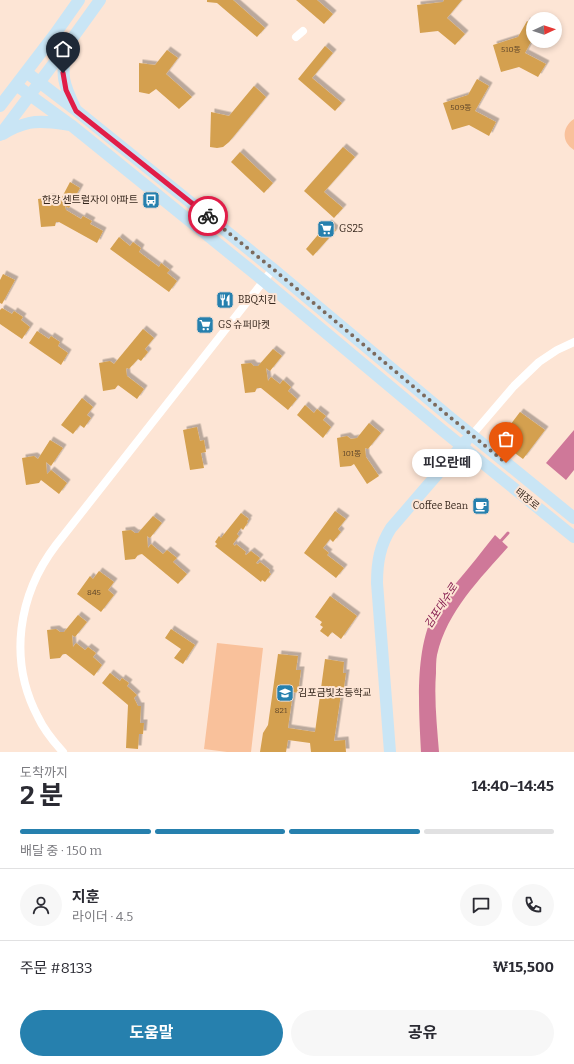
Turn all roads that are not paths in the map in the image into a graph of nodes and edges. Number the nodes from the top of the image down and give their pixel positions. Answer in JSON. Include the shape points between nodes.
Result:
{"nodes":[{"id":1,"x":79,"y":0,"type":"edge"},
{"id":2,"x":100,"y":0,"type":"edge"},
{"id":3,"x":303,"y":31,"type":"dead end"},
{"id":4,"x":296,"y":37,"type":"dead end"},
{"id":5,"x":69,"y":43,"type":"junction"},
{"id":6,"x":26,"y":72,"type":"junction"},
{"id":7,"x":39,"y":82,"type":"junction"},
{"id":8,"x":16,"y":85,"type":"junction"},
{"id":9,"x":30,"y":96,"type":"junction"},
{"id":10,"x":0,"y":106,"type":"edge"},
{"id":11,"x":76,"y":111,"type":"junction"},
{"id":12,"x":71,"y":125,"type":"junction"},
{"id":13,"x":0,"y":135,"type":"edge"},
{"id":14,"x":273,"y":269,"type":"junction"},
{"id":15,"x":264,"y":281,"type":"junction"},
{"id":16,"x":574,"y":342,"type":"edge"},
{"id":17,"x":472,"y":434,"type":"junction"},
{"id":18,"x":462,"y":446,"type":"junction"},
{"id":19,"x":574,"y":518,"type":"edge"},
{"id":20,"x":574,"y":537,"type":"edge"},
{"id":21,"x":63,"y":752,"type":"edge"},
{"id":22,"x":390,"y":752,"type":"edge"}],
"edges":[{"from":1,"to":6,"type":"street"},
{"from":2,"to":5,"type":"street"},
{"from":3,"to":4,"type":"street"},
{"from":5,"to":7,"type":"street"},
{"from":5,"to":11,"type":"street","via":[[63,73],[66,90]]},
{"from":6,"to":7,"type":"street","name":"태장로"},
{"from":6,"to":8,"type":"street"},
{"from":7,"to":9,"type":"street"},
{"from":7,"to":11,"type":"street","name":"태장로"},
{"from":8,"to":9,"type":"street","name":"태장로"},
{"from":8,"to":10,"type":"street"},
{"from":9,"to":12,"type":"street","name":"태장로"},
{"from":9,"to":13,"type":"street"},
{"from":11,"to":14,"type":"street","name":"태장로"},
{"from":12,"to":13,"type":"street","via":[[30,122]]},
{"from":12,"to":15,"type":"street","name":"태장로"},
{"from":14,"to":15,"type":"street"},
{"from":14,"to":17,"type":"street","name":"태장로"},
{"from":15,"to":18,"type":"street","name":"태장로"},
{"from":15,"to":21,"type":"street","via":[[56,545],[34,580],[22,626],[21,648],[26,689],[45,730]]},
{"from":16,"to":17,"type":"street","via":[[539,362]]},
{"from":17,"to":18,"type":"street"},
{"from":17,"to":19,"type":"street","name":"태장로"},
{"from":18,"to":20,"type":"street","name":"태장로"},
{"from":18,"to":22,"type":"street","via":[[391,528],[379,555],[377,583]]}]}
